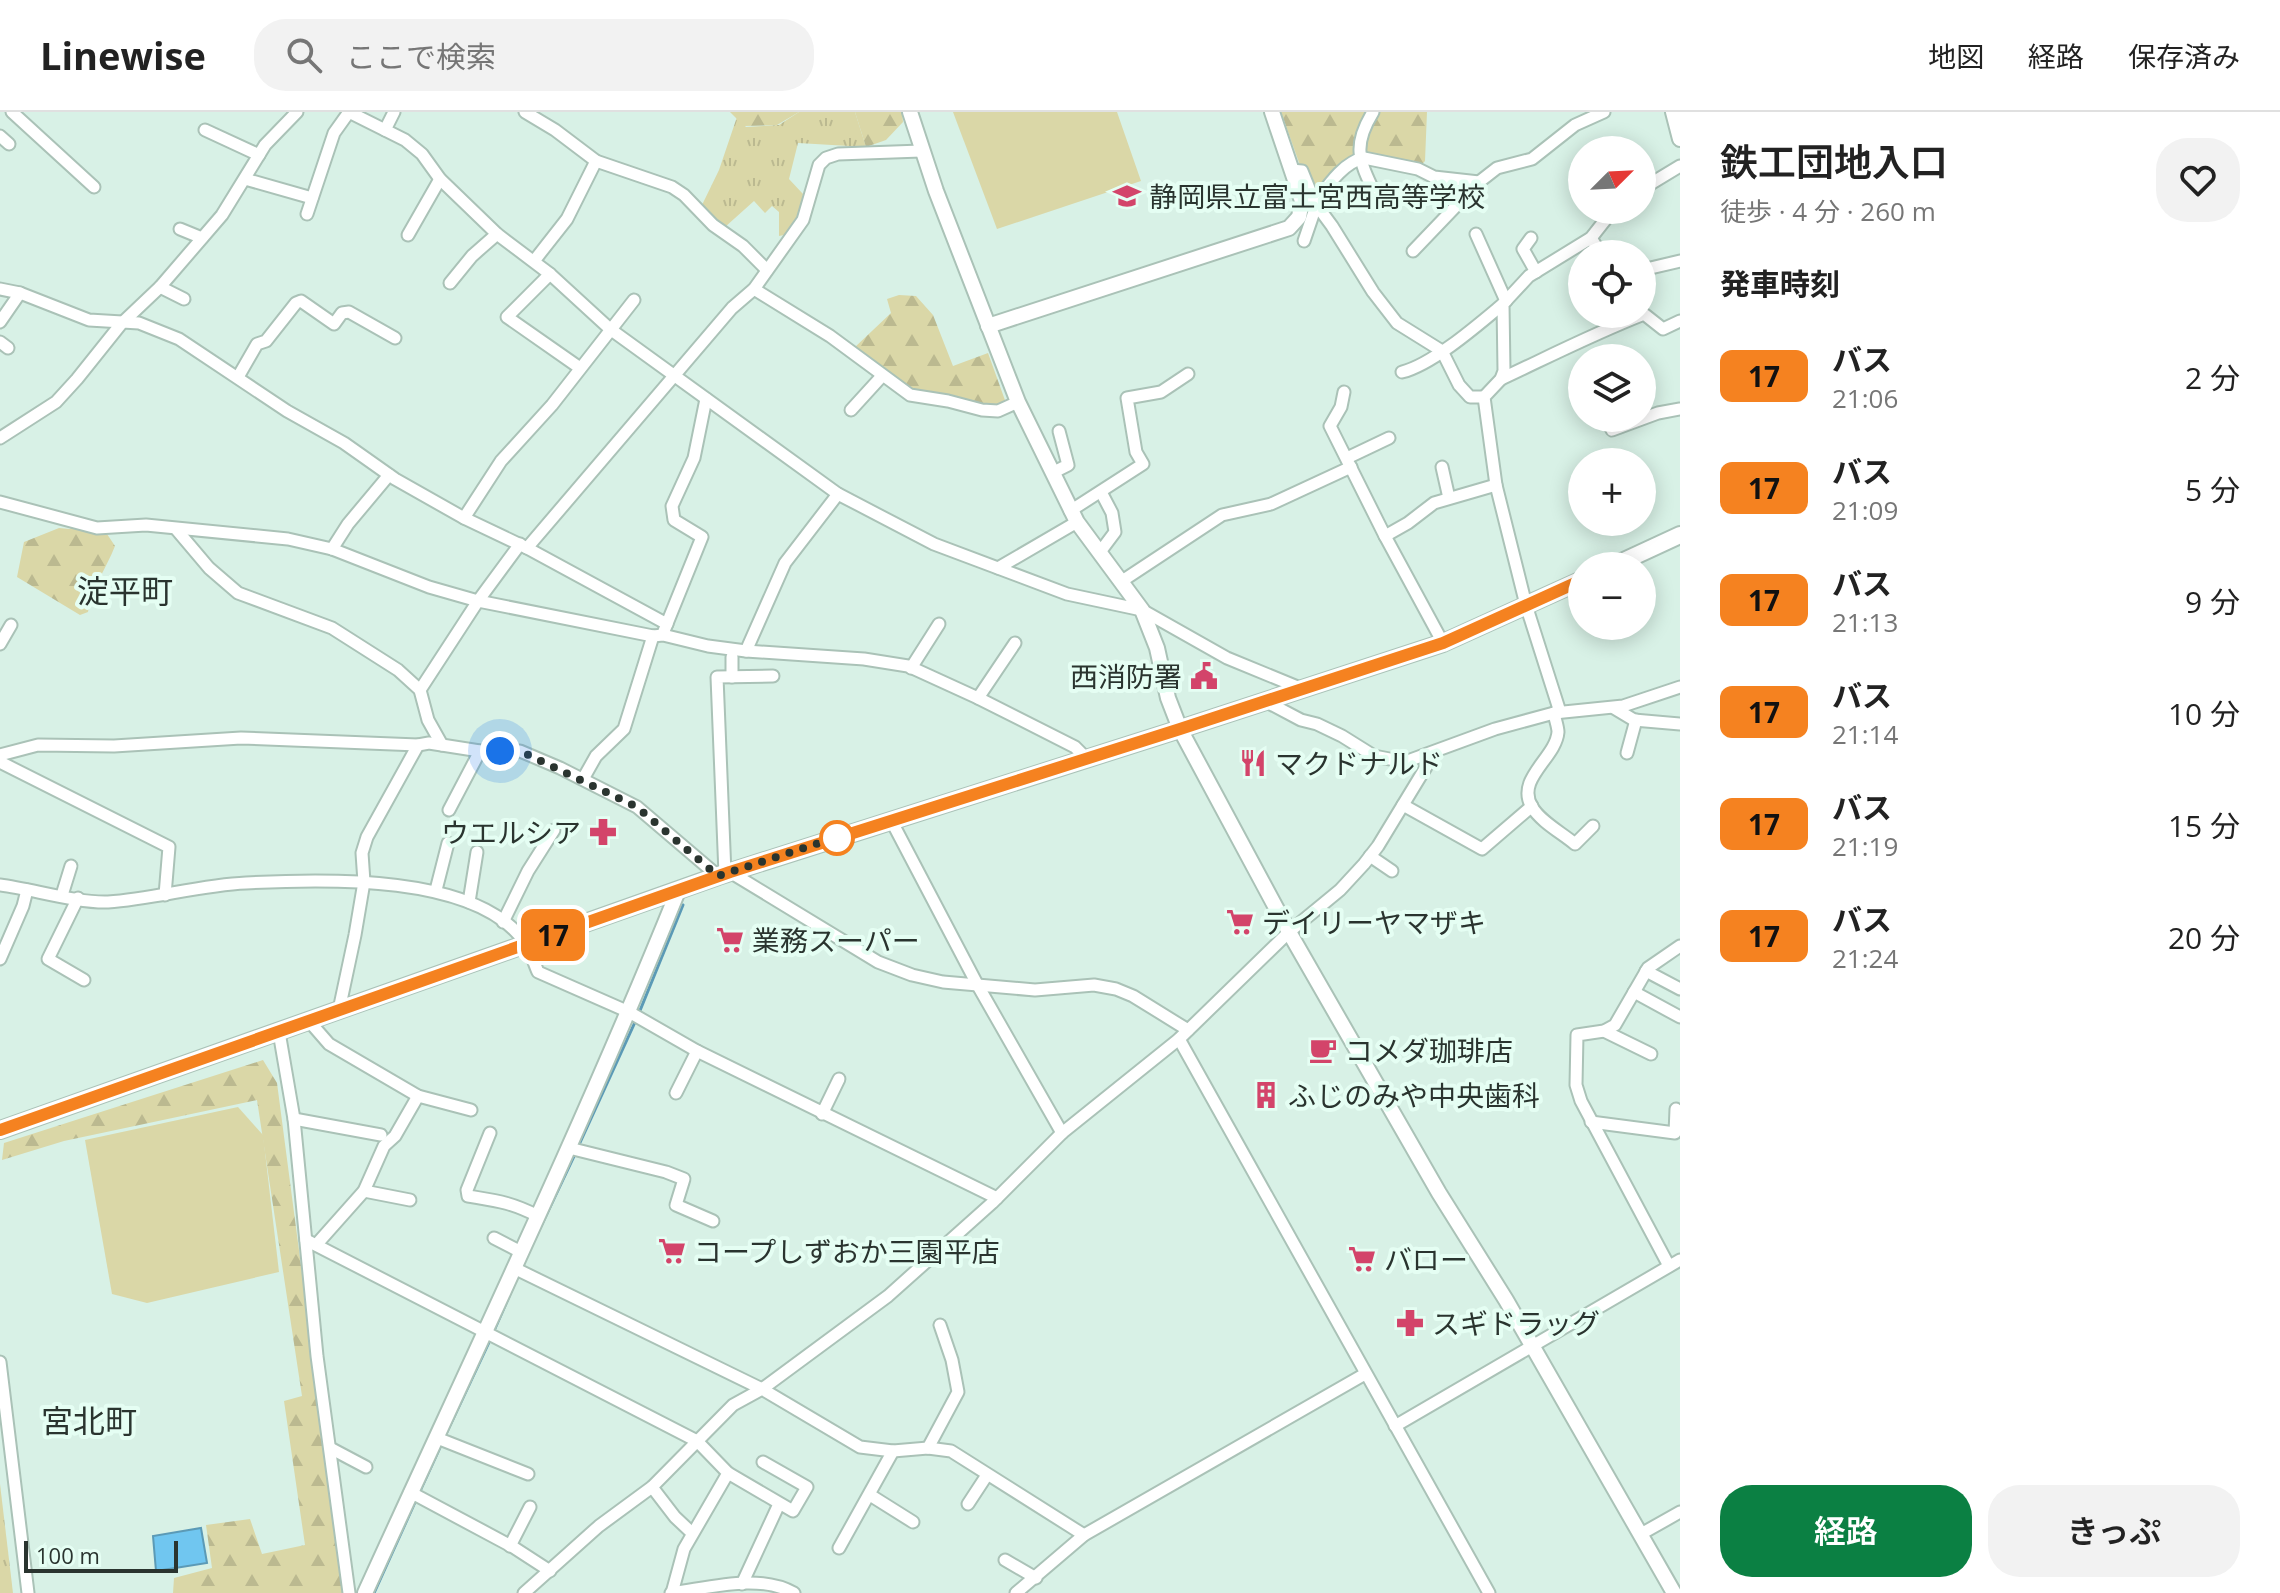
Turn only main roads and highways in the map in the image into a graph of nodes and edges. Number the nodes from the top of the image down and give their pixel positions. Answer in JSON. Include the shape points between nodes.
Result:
{"nodes":[{"id":1,"x":1680,"y":535,"type":"edge"},
{"id":2,"x":1643,"y":552,"type":"edge"},
{"id":3,"x":1568,"y":586,"type":"edge"},
{"id":4,"x":0,"y":1130,"type":"edge"}],
"edges":[{"from":1,"to":2,"type":"main road"},
{"from":3,"to":4,"type":"main road","via":[[1443,643],[724,874]]}]}
